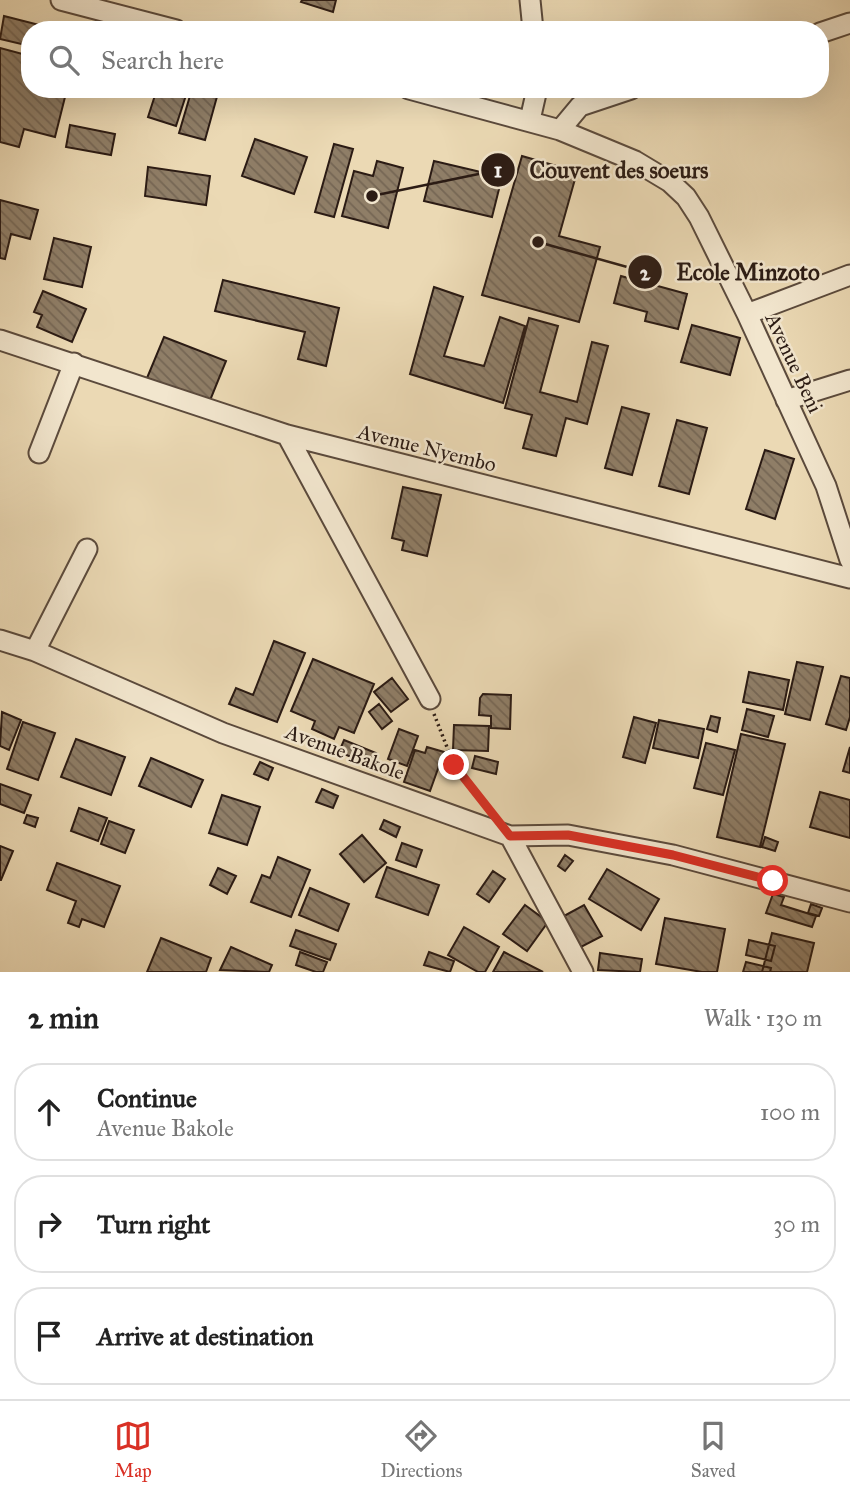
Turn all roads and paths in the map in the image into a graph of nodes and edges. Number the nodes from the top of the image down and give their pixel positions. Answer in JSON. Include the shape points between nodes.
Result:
{"nodes":[{"id":1,"x":61,"y":0,"type":"edge"},
{"id":2,"x":530,"y":0,"type":"edge"},
{"id":3,"x":142,"y":21,"type":"edge"},
{"id":4,"x":532,"y":21,"type":"edge"},
{"id":5,"x":850,"y":23,"type":"edge"},
{"id":6,"x":829,"y":30,"type":"edge"},
{"id":7,"x":444,"y":98,"type":"edge"},
{"id":8,"x":535,"y":98,"type":"edge"},
{"id":9,"x":604,"y":98,"type":"edge"},
{"id":10,"x":530,"y":120,"type":"junction"},
{"id":11,"x":560,"y":130,"type":"junction"},
{"id":12,"x":850,"y":275,"type":"edge"},
{"id":13,"x":747,"y":314,"type":"junction"},
{"id":14,"x":0,"y":340,"type":"edge"},
{"id":15,"x":74,"y":363,"type":"junction"},
{"id":16,"x":850,"y":380,"type":"edge"},
{"id":17,"x":786,"y":401,"type":"junction"},
{"id":18,"x":287,"y":435,"type":"junction"},
{"id":19,"x":39,"y":453,"type":"dead end"},
{"id":20,"x":843,"y":512,"type":"edge"},
{"id":21,"x":87,"y":549,"type":"dead end"},
{"id":22,"x":848,"y":550,"type":"edge"},
{"id":23,"x":850,"y":578,"type":"edge"},
{"id":24,"x":0,"y":640,"type":"edge"},
{"id":25,"x":35,"y":650,"type":"junction"},
{"id":26,"x":430,"y":699,"type":"joint"},
{"id":27,"x":510,"y":836,"type":"junction"},
{"id":28,"x":850,"y":902,"type":"edge"},
{"id":29,"x":583,"y":972,"type":"edge"}],
"edges":[{"from":1,"to":3,"type":"street"},
{"from":2,"to":4,"type":"street"},
{"from":5,"to":6,"type":"street"},
{"from":7,"to":10,"type":"street","name":"Avenue Beni"},
{"from":8,"to":10,"type":"street"},
{"from":9,"to":11,"type":"street","via":[[580,106]]},
{"from":10,"to":11,"type":"street","name":"Avenue Beni"},
{"from":11,"to":13,"type":"street","name":"Avenue Beni","via":[[635,161],[686,197]]},
{"from":12,"to":13,"type":"street"},
{"from":13,"to":17,"type":"street","name":"Avenue Beni"},
{"from":14,"to":15,"type":"street","name":"Avenue Nyembo"},
{"from":15,"to":18,"type":"street","name":"Avenue Nyembo"},
{"from":15,"to":19,"type":"street"},
{"from":16,"to":17,"type":"street"},
{"from":17,"to":20,"type":"street","name":"Avenue Beni"},
{"from":18,"to":23,"type":"street","name":"Avenue Nyembo"},
{"from":18,"to":26,"type":"street"},
{"from":20,"to":22,"type":"street","name":"Avenue Beni"},
{"from":21,"to":25,"type":"street"},
{"from":24,"to":25,"type":"street","name":"Avenue Bakole"},
{"from":25,"to":27,"type":"street","name":"Avenue Bakole","via":[[223,733]]},
{"from":26,"to":27,"type":"path","via":[[454,765]]},
{"from":27,"to":28,"type":"street","name":"Avenue Bakole","via":[[568,835],[660,853]]},
{"from":27,"to":29,"type":"street"}]}
